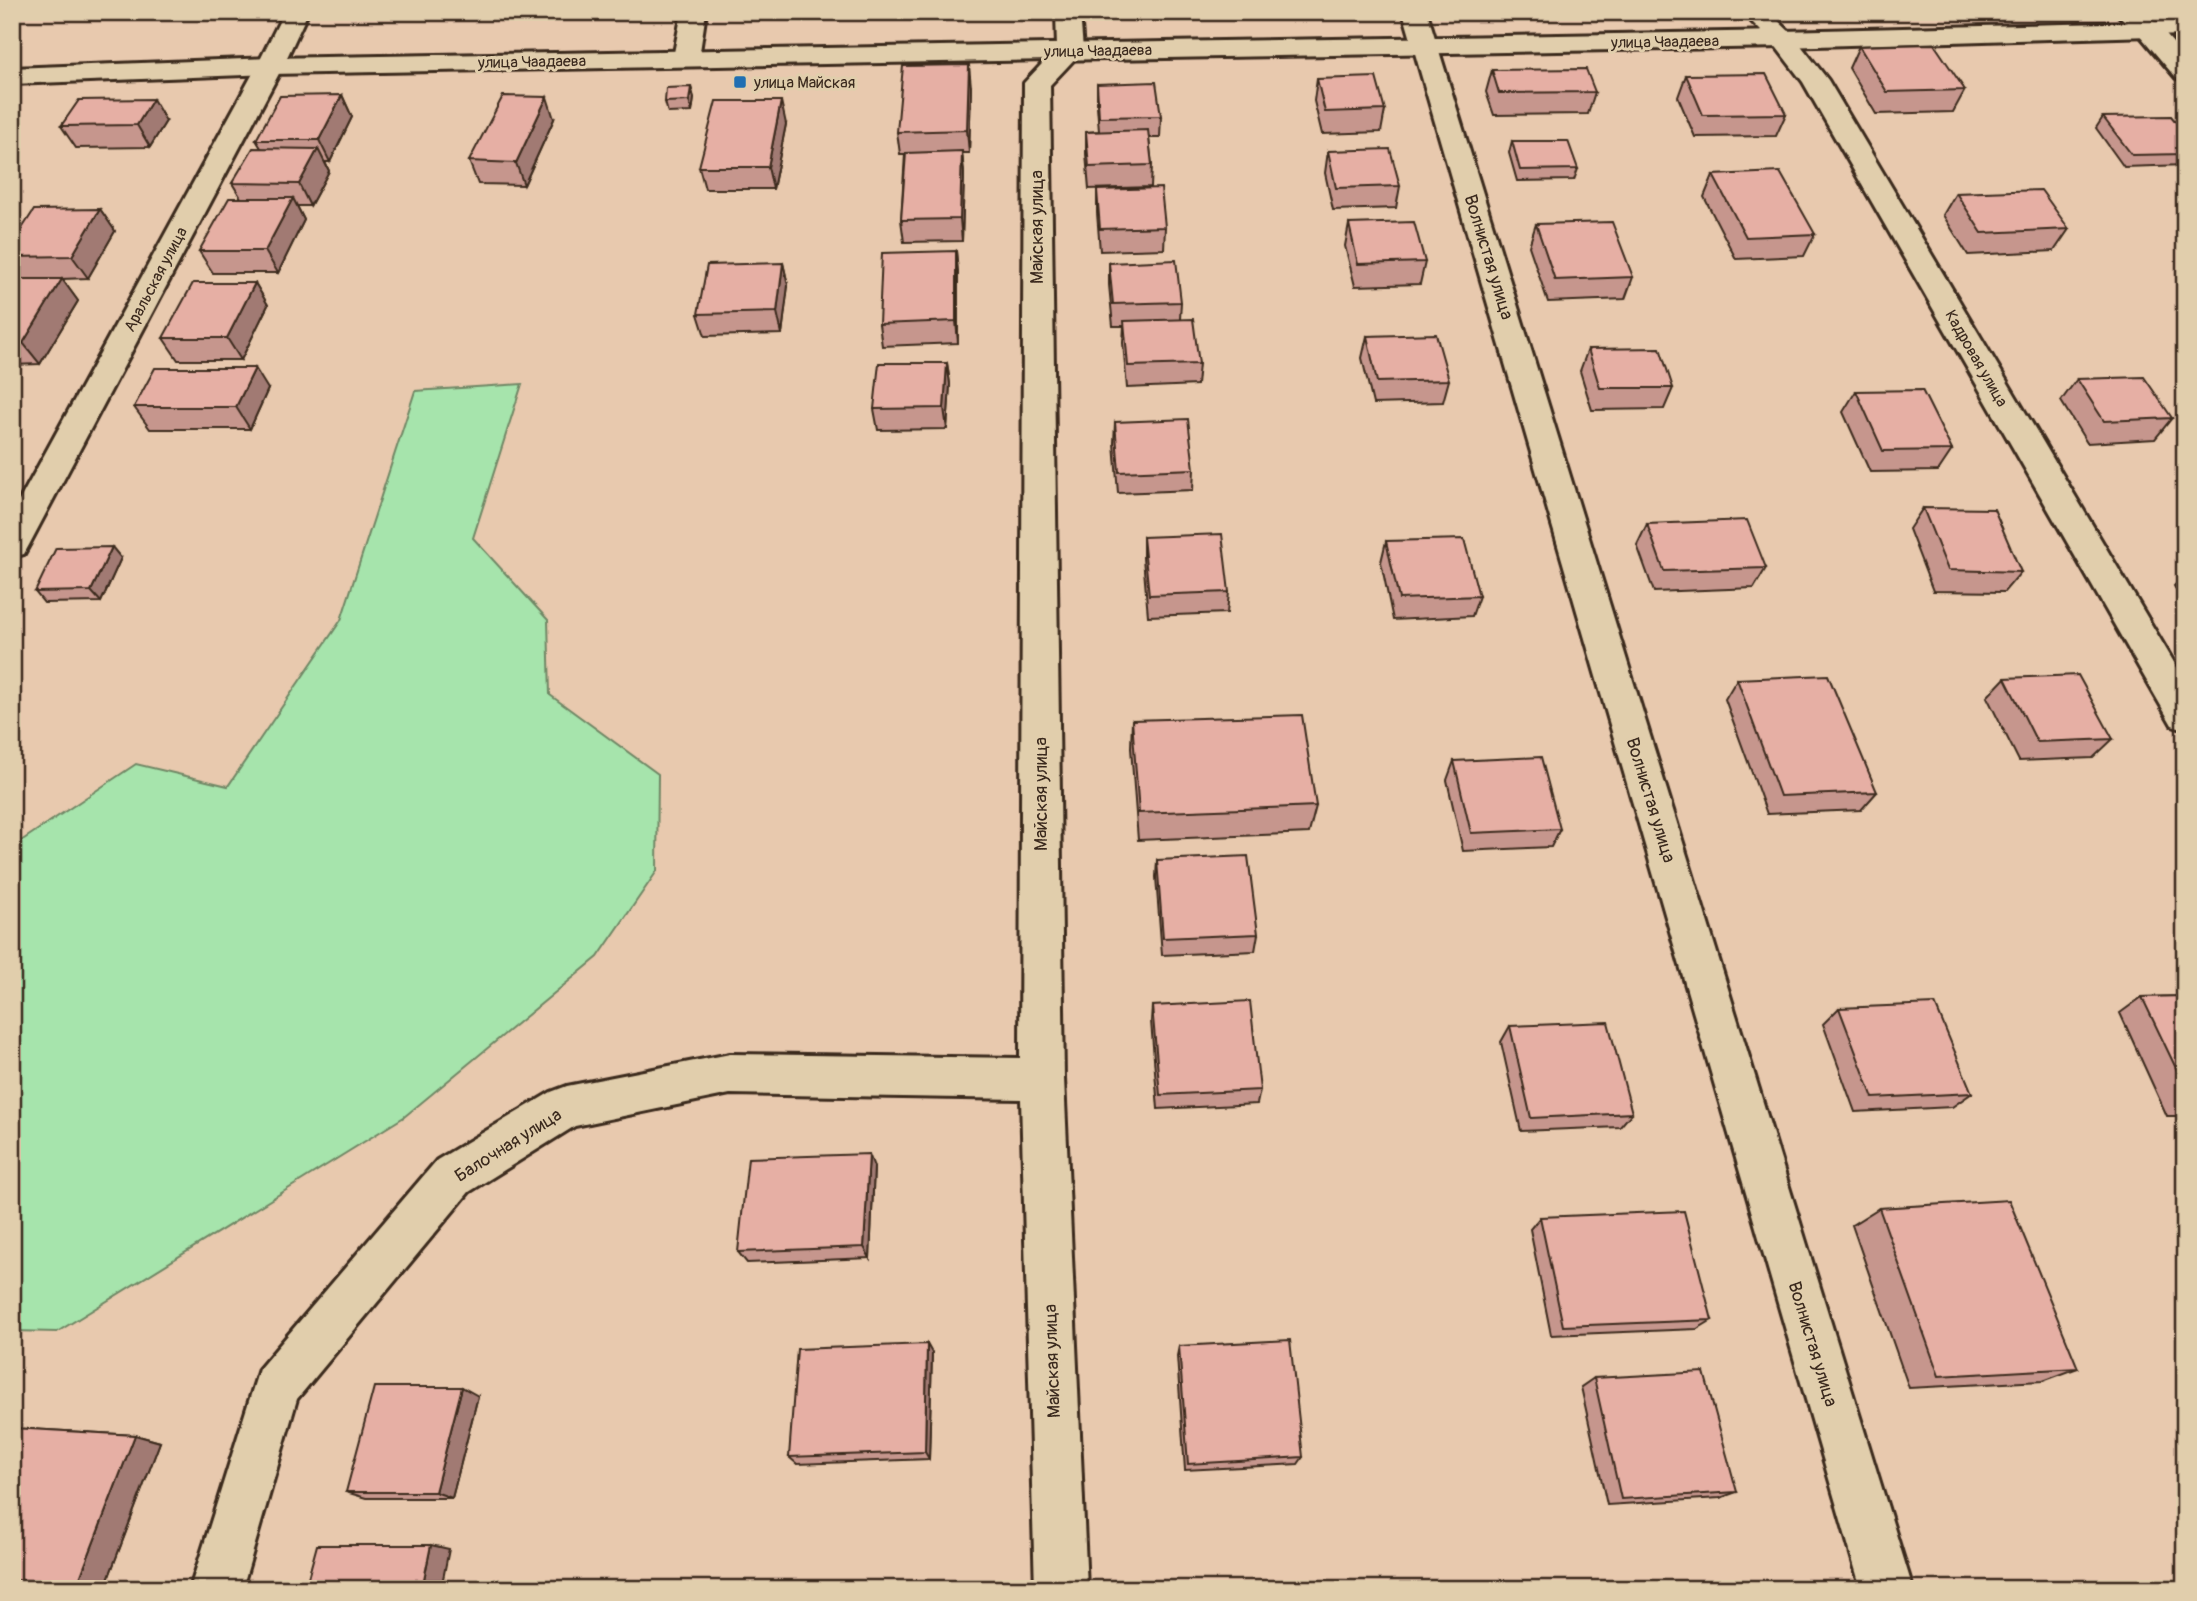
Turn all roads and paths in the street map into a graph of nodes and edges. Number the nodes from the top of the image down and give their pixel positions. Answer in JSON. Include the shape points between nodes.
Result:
{"nodes":[{"id":1,"x":296,"y":12,"type":"edge"},
{"id":2,"x":694,"y":12,"type":"edge"},
{"id":3,"x":1068,"y":12,"type":"edge"},
{"id":4,"x":1754,"y":12,"type":"edge"},
{"id":5,"x":2137,"y":20,"type":"edge"},
{"id":6,"x":2185,"y":28,"type":"edge"},
{"id":7,"x":1421,"y":29,"type":"edge"},
{"id":8,"x":1783,"y":39,"type":"junction"},
{"id":9,"x":1070,"y":50,"type":"junction"},
{"id":10,"x":686,"y":58,"type":"junction"},
{"id":11,"x":270,"y":66,"type":"junction"},
{"id":12,"x":2185,"y":73,"type":"edge"},
{"id":13,"x":12,"y":76,"type":"edge"},
{"id":14,"x":12,"y":545,"type":"edge"},
{"id":15,"x":2185,"y":714,"type":"edge"},
{"id":16,"x":1042,"y":1079,"type":"junction"},
{"id":17,"x":216,"y":1589,"type":"edge"},
{"id":18,"x":1060,"y":1589,"type":"edge"},
{"id":19,"x":1887,"y":1589,"type":"edge"}],
"edges":[{"from":1,"to":11,"type":"street","name":"Аральская улица"},
{"from":2,"to":10,"type":"street"},
{"from":3,"to":9,"type":"street"},
{"from":4,"to":8,"type":"street","name":"Кадровая улица"},
{"from":5,"to":6,"type":"street","name":"улица Чаадаева"},
{"from":5,"to":8,"type":"street","name":"улица Чаадаева"},
{"from":5,"to":12,"type":"street"},
{"from":7,"to":8,"type":"street","name":"улица Чаадаева"},
{"from":7,"to":9,"type":"street","name":"улица Чаадаева"},
{"from":7,"to":19,"type":"street","name":"Волнистая улица"},
{"from":8,"to":15,"type":"street","name":"Кадровая улица","via":[[1815,80]]},
{"from":9,"to":10,"type":"street","name":"улица Чаадаева"},
{"from":9,"to":16,"type":"street","name":"Майская улица","via":[[1037,83]]},
{"from":10,"to":11,"type":"street","name":"улица Чаадаева"},
{"from":11,"to":13,"type":"street","name":"улица Чаадаева"},
{"from":11,"to":14,"type":"street","name":"Аральская улица"},
{"from":16,"to":17,"type":"street","name":"Балочная улица","via":[[730,1074],[567,1107],[453,1177],[276,1386]]},
{"from":16,"to":18,"type":"street","name":"Майская улица"}]}
